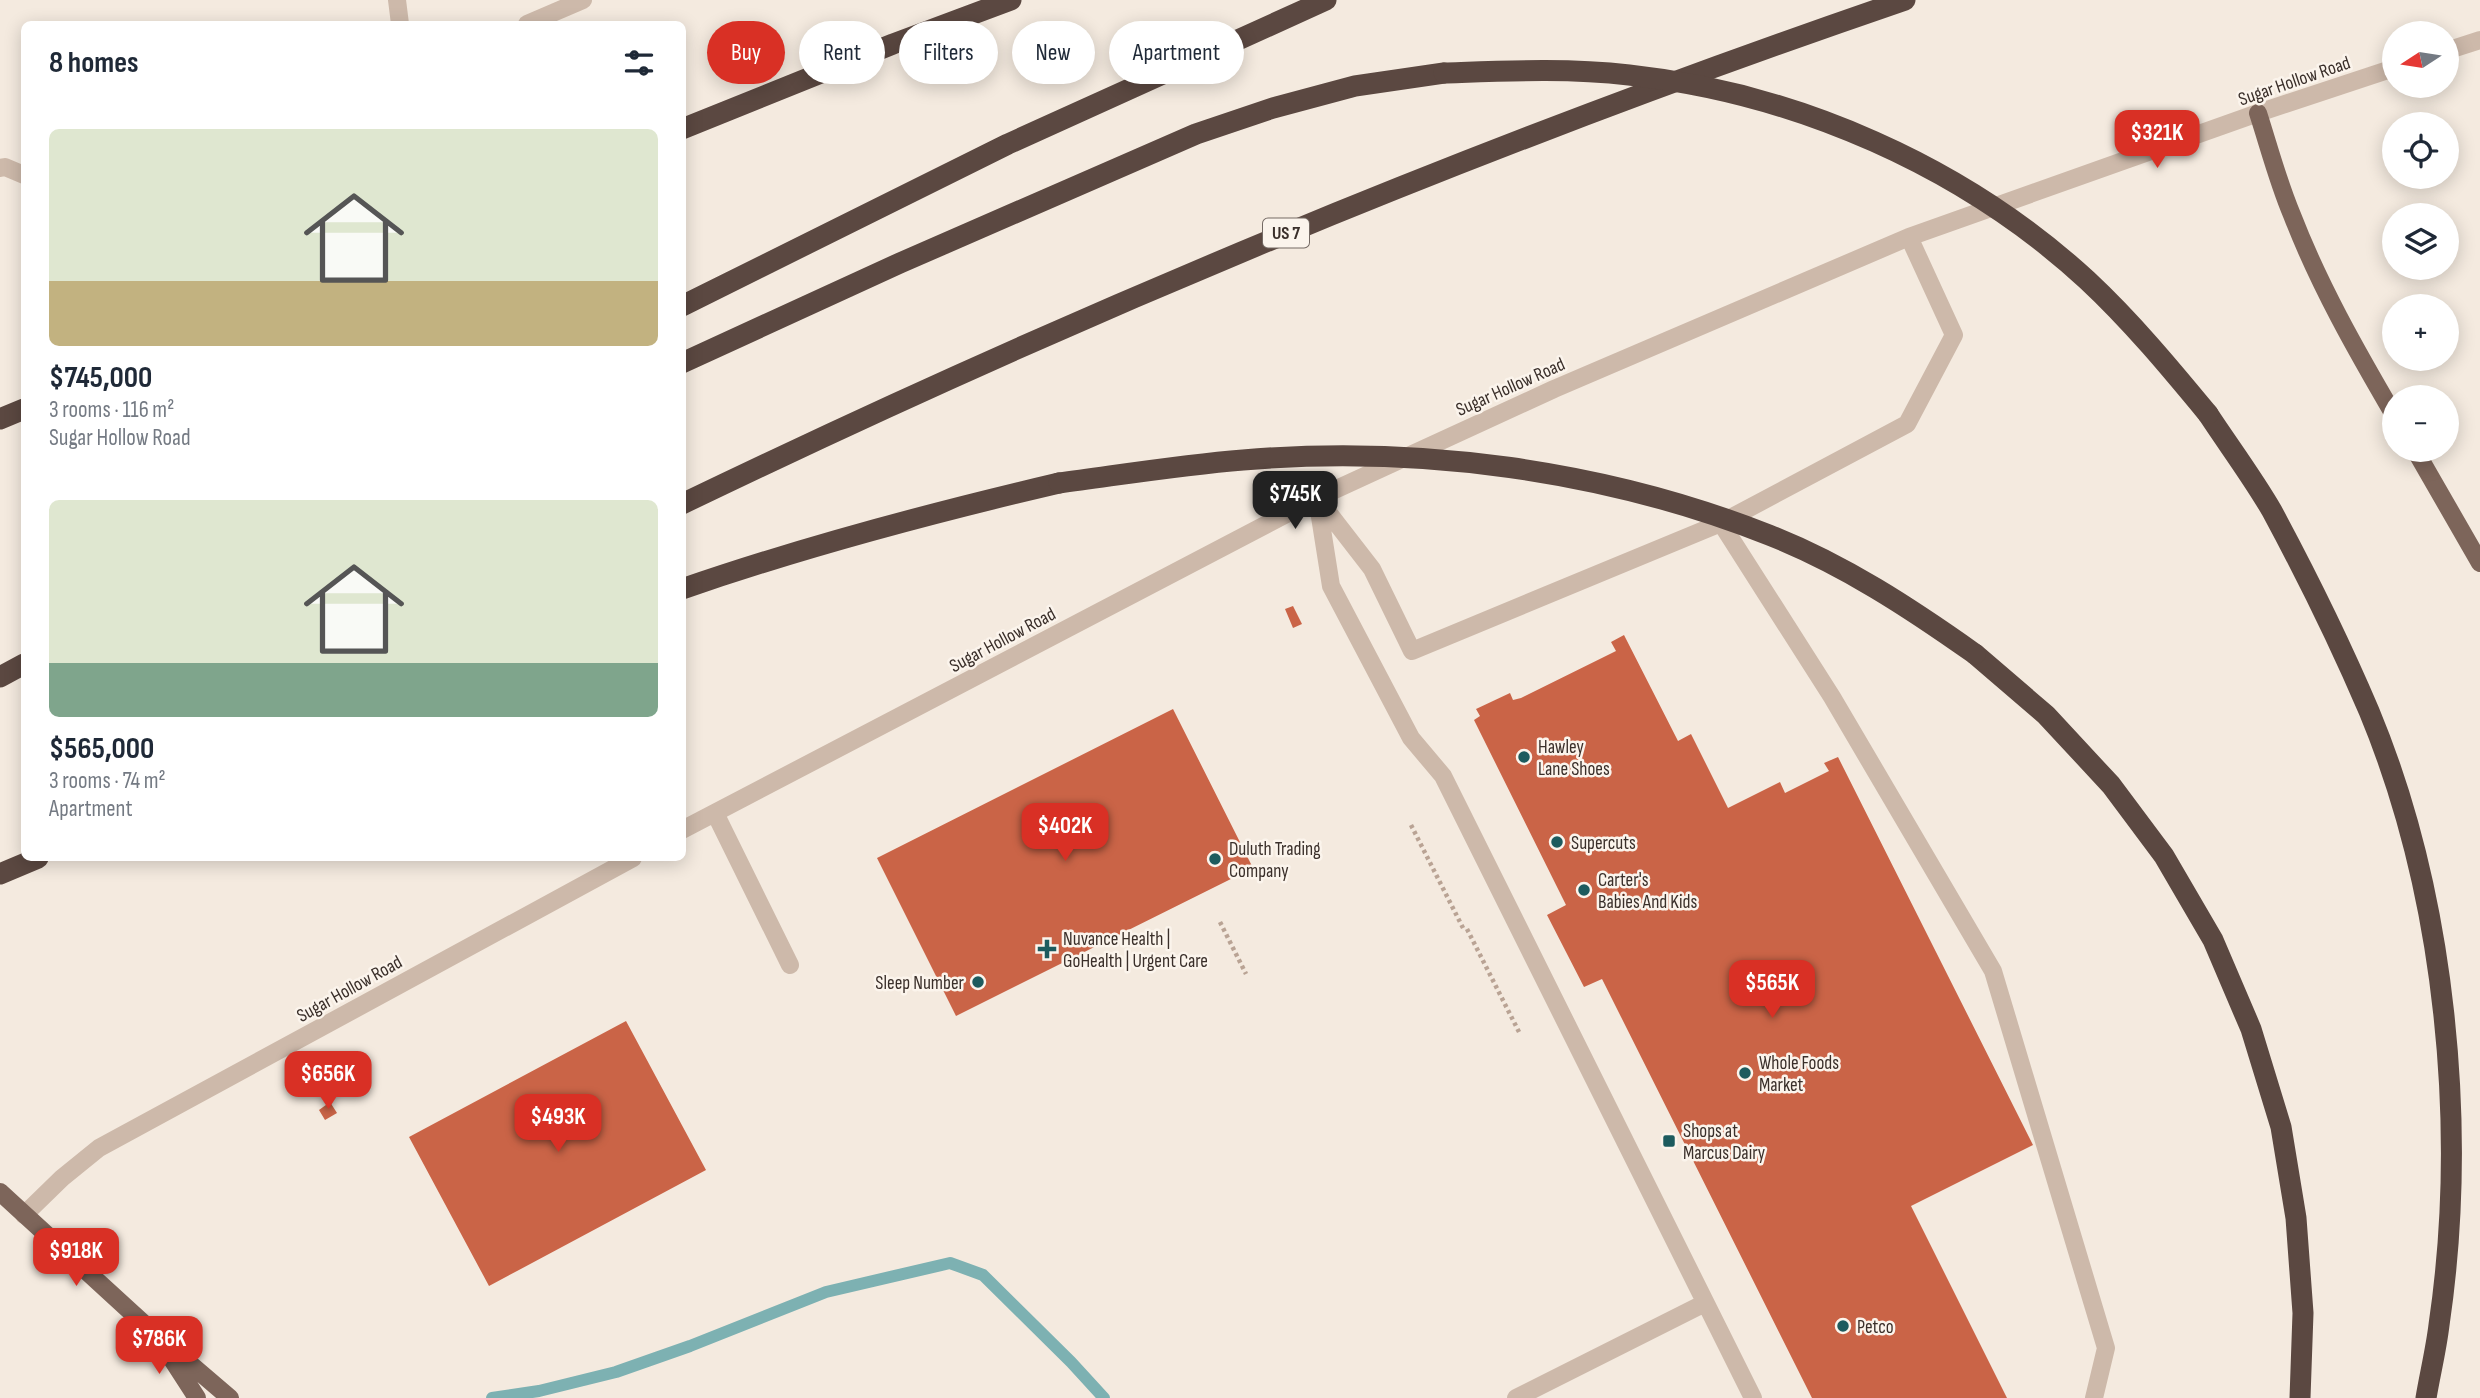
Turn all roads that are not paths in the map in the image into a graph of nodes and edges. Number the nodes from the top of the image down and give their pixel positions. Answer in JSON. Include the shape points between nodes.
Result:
{"nodes":[{"id":1,"x":397,"y":0,"type":"edge"},
{"id":2,"x":583,"y":0,"type":"edge"},
{"id":3,"x":1011,"y":0,"type":"edge"},
{"id":4,"x":1326,"y":0,"type":"edge"},
{"id":5,"x":1905,"y":0,"type":"edge"},
{"id":6,"x":400,"y":21,"type":"edge"},
{"id":7,"x":534,"y":21,"type":"edge"},
{"id":8,"x":2477,"y":42,"type":"edge"},
{"id":9,"x":2459,"y":47,"type":"edge"},
{"id":10,"x":2382,"y":72,"type":"edge"},
{"id":11,"x":2258,"y":113,"type":"junction"},
{"id":12,"x":686,"y":127,"type":"edge"},
{"id":13,"x":0,"y":168,"type":"edge"},
{"id":14,"x":21,"y":174,"type":"edge"},
{"id":15,"x":1909,"y":237,"type":"junction"},
{"id":16,"x":686,"y":304,"type":"edge"},
{"id":17,"x":686,"y":361,"type":"edge"},
{"id":18,"x":2382,"y":395,"type":"edge"},
{"id":19,"x":21,"y":410,"type":"edge"},
{"id":20,"x":0,"y":419,"type":"edge"},
{"id":21,"x":2422,"y":462,"type":"edge"},
{"id":22,"x":1317,"y":498,"type":"junction"},
{"id":23,"x":686,"y":502,"type":"edge"},
{"id":24,"x":1721,"y":523,"type":"junction"},
{"id":25,"x":2480,"y":563,"type":"edge"},
{"id":26,"x":686,"y":588,"type":"edge"},
{"id":27,"x":21,"y":666,"type":"edge"},
{"id":28,"x":0,"y":677,"type":"edge"},
{"id":29,"x":21,"y":678,"type":"edge"},
{"id":30,"x":0,"y":688,"type":"edge"},
{"id":31,"x":715,"y":813,"type":"junction"},
{"id":32,"x":686,"y":828,"type":"edge"},
{"id":33,"x":21,"y":857,"type":"edge"},
{"id":34,"x":31,"y":861,"type":"edge"},
{"id":35,"x":627,"y":861,"type":"edge"},
{"id":36,"x":0,"y":868,"type":"edge"},
{"id":37,"x":0,"y":874,"type":"edge"},
{"id":38,"x":790,"y":965,"type":"dead end"},
{"id":39,"x":0,"y":1192,"type":"edge"},
{"id":40,"x":24,"y":1215,"type":"junction"},
{"id":41,"x":1704,"y":1303,"type":"junction"},
{"id":42,"x":154,"y":1333,"type":"junction"},
{"id":43,"x":197,"y":1398,"type":"edge"},
{"id":44,"x":230,"y":1398,"type":"edge"},
{"id":45,"x":1516,"y":1398,"type":"edge"},
{"id":46,"x":1753,"y":1398,"type":"edge"},
{"id":47,"x":2094,"y":1398,"type":"edge"},
{"id":48,"x":2300,"y":1398,"type":"edge"},
{"id":49,"x":2426,"y":1398,"type":"edge"}],
"edges":[{"from":1,"to":6,"type":"street"},
{"from":2,"to":7,"type":"street"},
{"from":3,"to":12,"type":"highway"},
{"from":4,"to":16,"type":"highway","via":[[1008,144]]},
{"from":5,"to":23,"type":"highway","number":"US 7","via":[[1660,86],[1275,238],[952,378]]},
{"from":8,"to":9,"type":"street"},
{"from":10,"to":11,"type":"street","name":"Sugar Hollow Road"},
{"from":11,"to":15,"type":"street","name":"Sugar Hollow Road"},
{"from":11,"to":18,"type":"main road","via":[[2282,190],[2312,262],[2348,338]]},
{"from":13,"to":14,"type":"street"},
{"from":15,"to":22,"type":"street","name":"Sugar Hollow Road","via":[[1554,389]]},
{"from":15,"to":24,"type":"street","via":[[1954,335],[1907,424]]},
{"from":17,"to":49,"type":"highway","bridge":true,"via":[[1196,134],[1355,86],[1444,73],[1539,70],[1629,75],[1698,86],[1793,110],[1872,140],[1950,181],[2018,225],[2086,280],[2208,414],[2270,509],[2370,713],[2404,813],[2430,918],[2445,1021],[2451,1122],[2448,1224],[2440,1325]]},
{"from":19,"to":20,"type":"highway"},
{"from":21,"to":25,"type":"main road"},
{"from":22,"to":24,"type":"street","via":[[1372,569],[1412,651]]},
{"from":22,"to":31,"type":"street","name":"Sugar Hollow Road"},
{"from":22,"to":41,"type":"street","via":[[1331,586],[1411,738],[1443,776]]},
{"from":24,"to":47,"type":"street","via":[[1832,697],[1993,971],[2106,1348]]},
{"from":26,"to":48,"type":"highway","bridge":true,"via":[[862,532],[1059,483],[1245,460],[1343,456],[1437,460],[1605,485],[1769,535],[1855,576],[1975,653],[2046,715],[2111,785],[2164,856],[2213,940],[2251,1029],[2281,1127],[2303,1313]]},
{"from":27,"to":28,"type":"highway"},
{"from":29,"to":30,"type":"highway"},
{"from":31,"to":32,"type":"street","name":"Sugar Hollow Road"},
{"from":31,"to":38,"type":"street"},
{"from":33,"to":36,"type":"highway"},
{"from":34,"to":37,"type":"highway"},
{"from":35,"to":40,"type":"street","name":"Sugar Hollow Road","via":[[99,1148]]},
{"from":39,"to":40,"type":"main road"},
{"from":40,"to":42,"type":"main road"},
{"from":41,"to":45,"type":"street"},
{"from":41,"to":46,"type":"street"},
{"from":42,"to":43,"type":"main road"},
{"from":42,"to":44,"type":"main road"}]}
